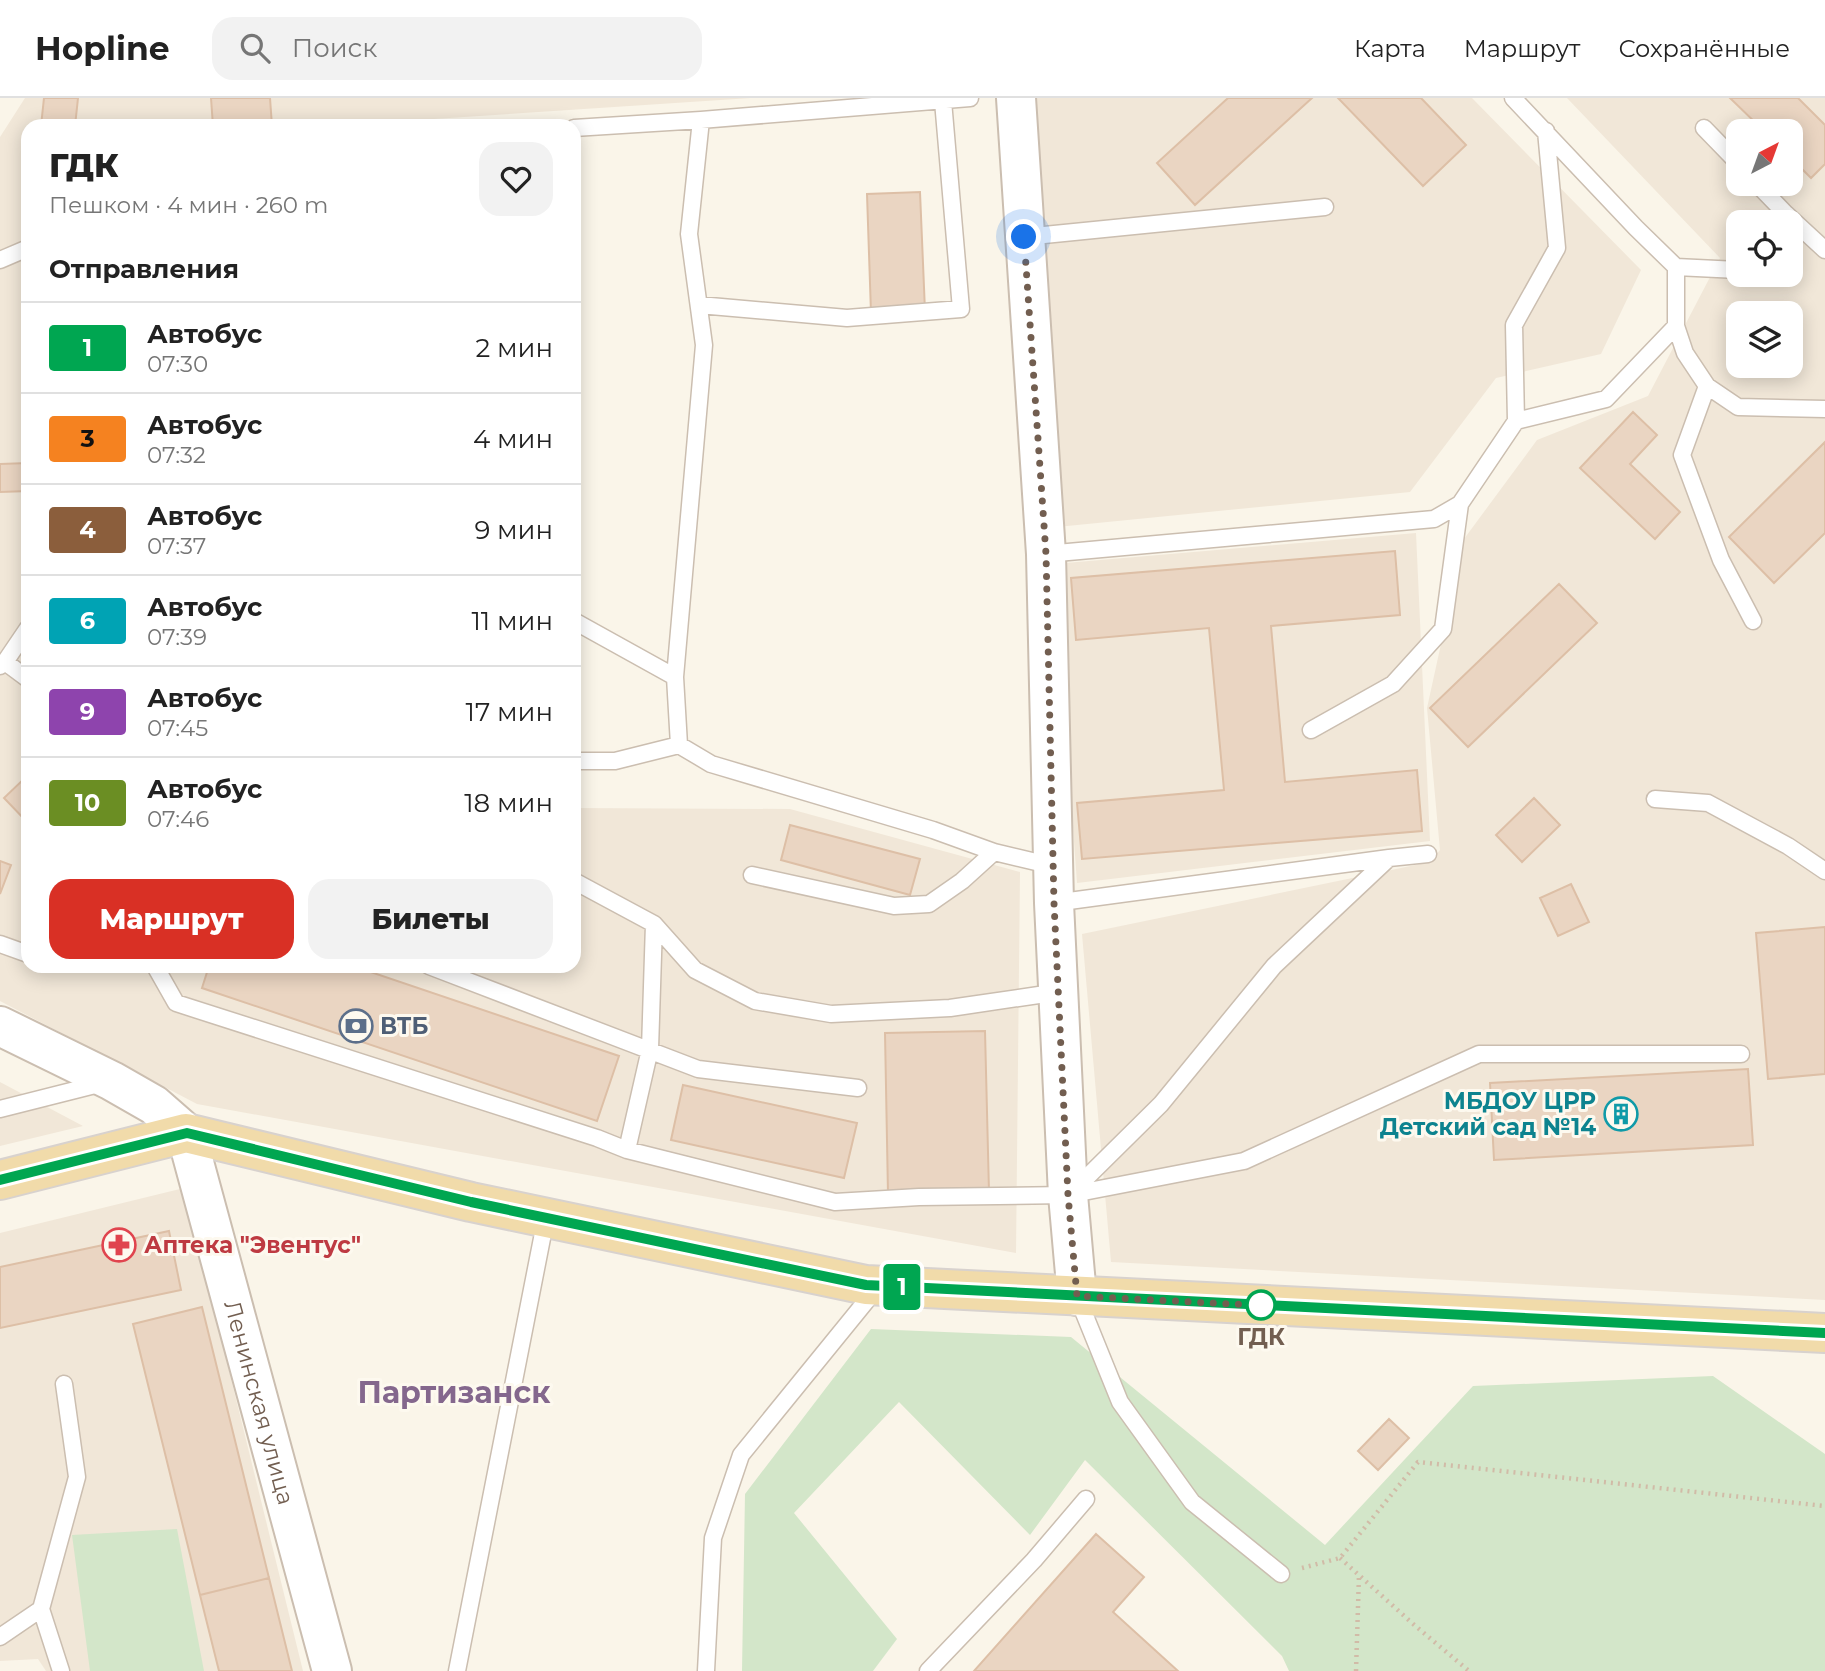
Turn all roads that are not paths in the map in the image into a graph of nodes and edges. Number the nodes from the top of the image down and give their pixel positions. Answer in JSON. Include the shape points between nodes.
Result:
{"nodes":[{"id":1,"x":970,"y":98,"type":"edge"},
{"id":2,"x":1016,"y":98,"type":"edge"},
{"id":3,"x":1513,"y":98,"type":"edge"},
{"id":4,"x":943,"y":101,"type":"junction"},
{"id":5,"x":701,"y":120,"type":"junction"},
{"id":6,"x":581,"y":128,"type":"edge"},
{"id":7,"x":1704,"y":128,"type":"dead end"},
{"id":8,"x":1546,"y":131,"type":"junction"},
{"id":9,"x":1726,"y":151,"type":"edge"},
{"id":10,"x":1766,"y":196,"type":"edge"},
{"id":11,"x":1325,"y":207,"type":"dead end"},
{"id":12,"x":1777,"y":210,"type":"edge"},
{"id":13,"x":1803,"y":233,"type":"edge"},
{"id":14,"x":1024,"y":237,"type":"junction"},
{"id":15,"x":21,"y":250,"type":"edge"},
{"id":16,"x":1825,"y":250,"type":"edge"},
{"id":17,"x":0,"y":260,"type":"edge"},
{"id":18,"x":1676,"y":267,"type":"junction"},
{"id":19,"x":1726,"y":269,"type":"edge"},
{"id":20,"x":699,"y":305,"type":"junction"},
{"id":21,"x":1676,"y":326,"type":"junction"},
{"id":22,"x":1707,"y":386,"type":"junction"},
{"id":23,"x":1825,"y":409,"type":"edge"},
{"id":24,"x":1516,"y":421,"type":"junction"},
{"id":25,"x":1461,"y":504,"type":"junction"},
{"id":26,"x":1046,"y":554,"type":"junction"},
{"id":27,"x":1753,"y":621,"type":"dead end"},
{"id":28,"x":581,"y":625,"type":"edge"},
{"id":29,"x":21,"y":638,"type":"edge"},
{"id":30,"x":3,"y":664,"type":"edge"},
{"id":31,"x":21,"y":675,"type":"edge"},
{"id":32,"x":676,"y":677,"type":"junction"},
{"id":33,"x":1311,"y":730,"type":"dead end"},
{"id":34,"x":679,"y":745,"type":"junction"},
{"id":35,"x":581,"y":761,"type":"edge"},
{"id":36,"x":1655,"y":799,"type":"dead end"},
{"id":37,"x":994,"y":852,"type":"junction"},
{"id":38,"x":1428,"y":854,"type":"dead end"},
{"id":39,"x":1389,"y":858,"type":"junction"},
{"id":40,"x":1825,"y":871,"type":"edge"},
{"id":41,"x":752,"y":876,"type":"dead end"},
{"id":42,"x":1054,"y":884,"type":"junction"},
{"id":43,"x":581,"y":885,"type":"edge"},
{"id":44,"x":654,"y":924,"type":"junction"},
{"id":45,"x":0,"y":944,"type":"edge"},
{"id":46,"x":21,"y":952,"type":"edge"},
{"id":47,"x":159,"y":973,"type":"edge"},
{"id":48,"x":448,"y":973,"type":"edge"},
{"id":49,"x":1059,"y":992,"type":"junction"},
{"id":50,"x":0,"y":1026,"type":"edge"},
{"id":51,"x":650,"y":1049,"type":"junction"},
{"id":52,"x":1741,"y":1054,"type":"dead end"},
{"id":53,"x":112,"y":1081,"type":"junction"},
{"id":54,"x":858,"y":1088,"type":"dead end"},
{"id":55,"x":0,"y":1109,"type":"edge"},
{"id":56,"x":187,"y":1133,"type":"junction"},
{"id":57,"x":627,"y":1150,"type":"junction"},
{"id":58,"x":0,"y":1180,"type":"edge"},
{"id":59,"x":1068,"y":1195,"type":"junction"},
{"id":60,"x":546,"y":1218,"type":"junction"},
{"id":61,"x":879,"y":1286,"type":"junction"},
{"id":62,"x":1077,"y":1296,"type":"junction"},
{"id":63,"x":1825,"y":1333,"type":"edge"},
{"id":64,"x":64,"y":1384,"type":"dead end"},
{"id":65,"x":1086,"y":1499,"type":"dead end"},
{"id":66,"x":1281,"y":1574,"type":"road end"},
{"id":67,"x":41,"y":1609,"type":"junction"},
{"id":68,"x":0,"y":1637,"type":"edge"},
{"id":69,"x":61,"y":1671,"type":"edge"},
{"id":70,"x":332,"y":1671,"type":"edge"},
{"id":71,"x":457,"y":1671,"type":"edge"},
{"id":72,"x":706,"y":1671,"type":"edge"},
{"id":73,"x":928,"y":1671,"type":"edge"}],
"edges":[{"from":1,"to":4,"type":"lane"},
{"from":2,"to":14,"type":"street"},
{"from":3,"to":8,"type":"lane"},
{"from":4,"to":5,"type":"lane"},
{"from":4,"to":20,"type":"lane","via":[[961,309],[847,318]]},
{"from":5,"to":6,"type":"lane"},
{"from":5,"to":20,"type":"lane","via":[[689,234]]},
{"from":7,"to":9,"type":"lane"},
{"from":8,"to":18,"type":"lane"},
{"from":8,"to":24,"type":"lane","via":[[1557,248],[1514,324]]},
{"from":10,"to":12,"type":"lane"},
{"from":11,"to":14,"type":"lane"},
{"from":13,"to":16,"type":"lane"},
{"from":14,"to":26,"type":"street"},
{"from":15,"to":17,"type":"lane"},
{"from":18,"to":19,"type":"lane"},
{"from":18,"to":21,"type":"lane"},
{"from":20,"to":32,"type":"lane","via":[[704,345]]},
{"from":21,"to":22,"type":"lane","via":[[1685,353]]},
{"from":21,"to":24,"type":"lane","via":[[1606,399]]},
{"from":22,"to":23,"type":"lane","via":[[1738,407]]},
{"from":22,"to":27,"type":"lane","via":[[1682,455],[1721,560]]},
{"from":24,"to":25,"type":"lane"},
{"from":25,"to":26,"type":"lane","via":[[1434,519]]},
{"from":25,"to":33,"type":"lane","via":[[1443,629],[1393,684]]},
{"from":26,"to":42,"type":"street"},
{"from":28,"to":32,"type":"lane"},
{"from":29,"to":30,"type":"lane"},
{"from":30,"to":31,"type":"lane"},
{"from":32,"to":34,"type":"lane"},
{"from":34,"to":35,"type":"lane","via":[[615,761]]},
{"from":34,"to":37,"type":"lane","via":[[711,764]]},
{"from":36,"to":40,"type":"lane","via":[[1708,803]]},
{"from":37,"to":41,"type":"lane","via":[[929,904],[894,906]]},
{"from":37,"to":42,"type":"lane"},
{"from":38,"to":39,"type":"lane"},
{"from":39,"to":42,"type":"lane"},
{"from":39,"to":59,"type":"lane","via":[[1274,966],[1161,1104]]},
{"from":42,"to":49,"type":"street"},
{"from":43,"to":44,"type":"lane"},
{"from":44,"to":49,"type":"lane","via":[[695,970],[755,1001],[831,1014],[950,1007]]},
{"from":44,"to":51,"type":"lane"},
{"from":45,"to":46,"type":"lane"},
{"from":47,"to":57,"type":"lane","via":[[176,1003]]},
{"from":48,"to":51,"type":"lane"},
{"from":49,"to":59,"type":"street"},
{"from":50,"to":53,"type":"street"},
{"from":51,"to":54,"type":"lane","via":[[698,1069]]},
{"from":51,"to":57,"type":"lane"},
{"from":52,"to":59,"type":"lane","via":[[1479,1054],[1244,1161]]},
{"from":53,"to":55,"type":"lane"},
{"from":53,"to":56,"type":"street","via":[[154,1105]]},
{"from":56,"to":58,"type":"main road"},
{"from":56,"to":60,"type":"main road"},
{"from":56,"to":70,"type":"street","name":"Ленинская улица"},
{"from":57,"to":59,"type":"lane","via":[[835,1202]]},
{"from":59,"to":62,"type":"street"},
{"from":60,"to":61,"type":"main road"},
{"from":60,"to":71,"type":"lane"},
{"from":61,"to":62,"type":"main road"},
{"from":61,"to":72,"type":"lane","via":[[741,1455],[713,1538]]},
{"from":62,"to":63,"type":"main road"},
{"from":62,"to":66,"type":"lane","via":[[1120,1402],[1192,1502]]},
{"from":64,"to":67,"type":"lane","via":[[77,1477]]},
{"from":65,"to":73,"type":"lane"},
{"from":67,"to":68,"type":"lane"},
{"from":67,"to":69,"type":"lane"}]}
